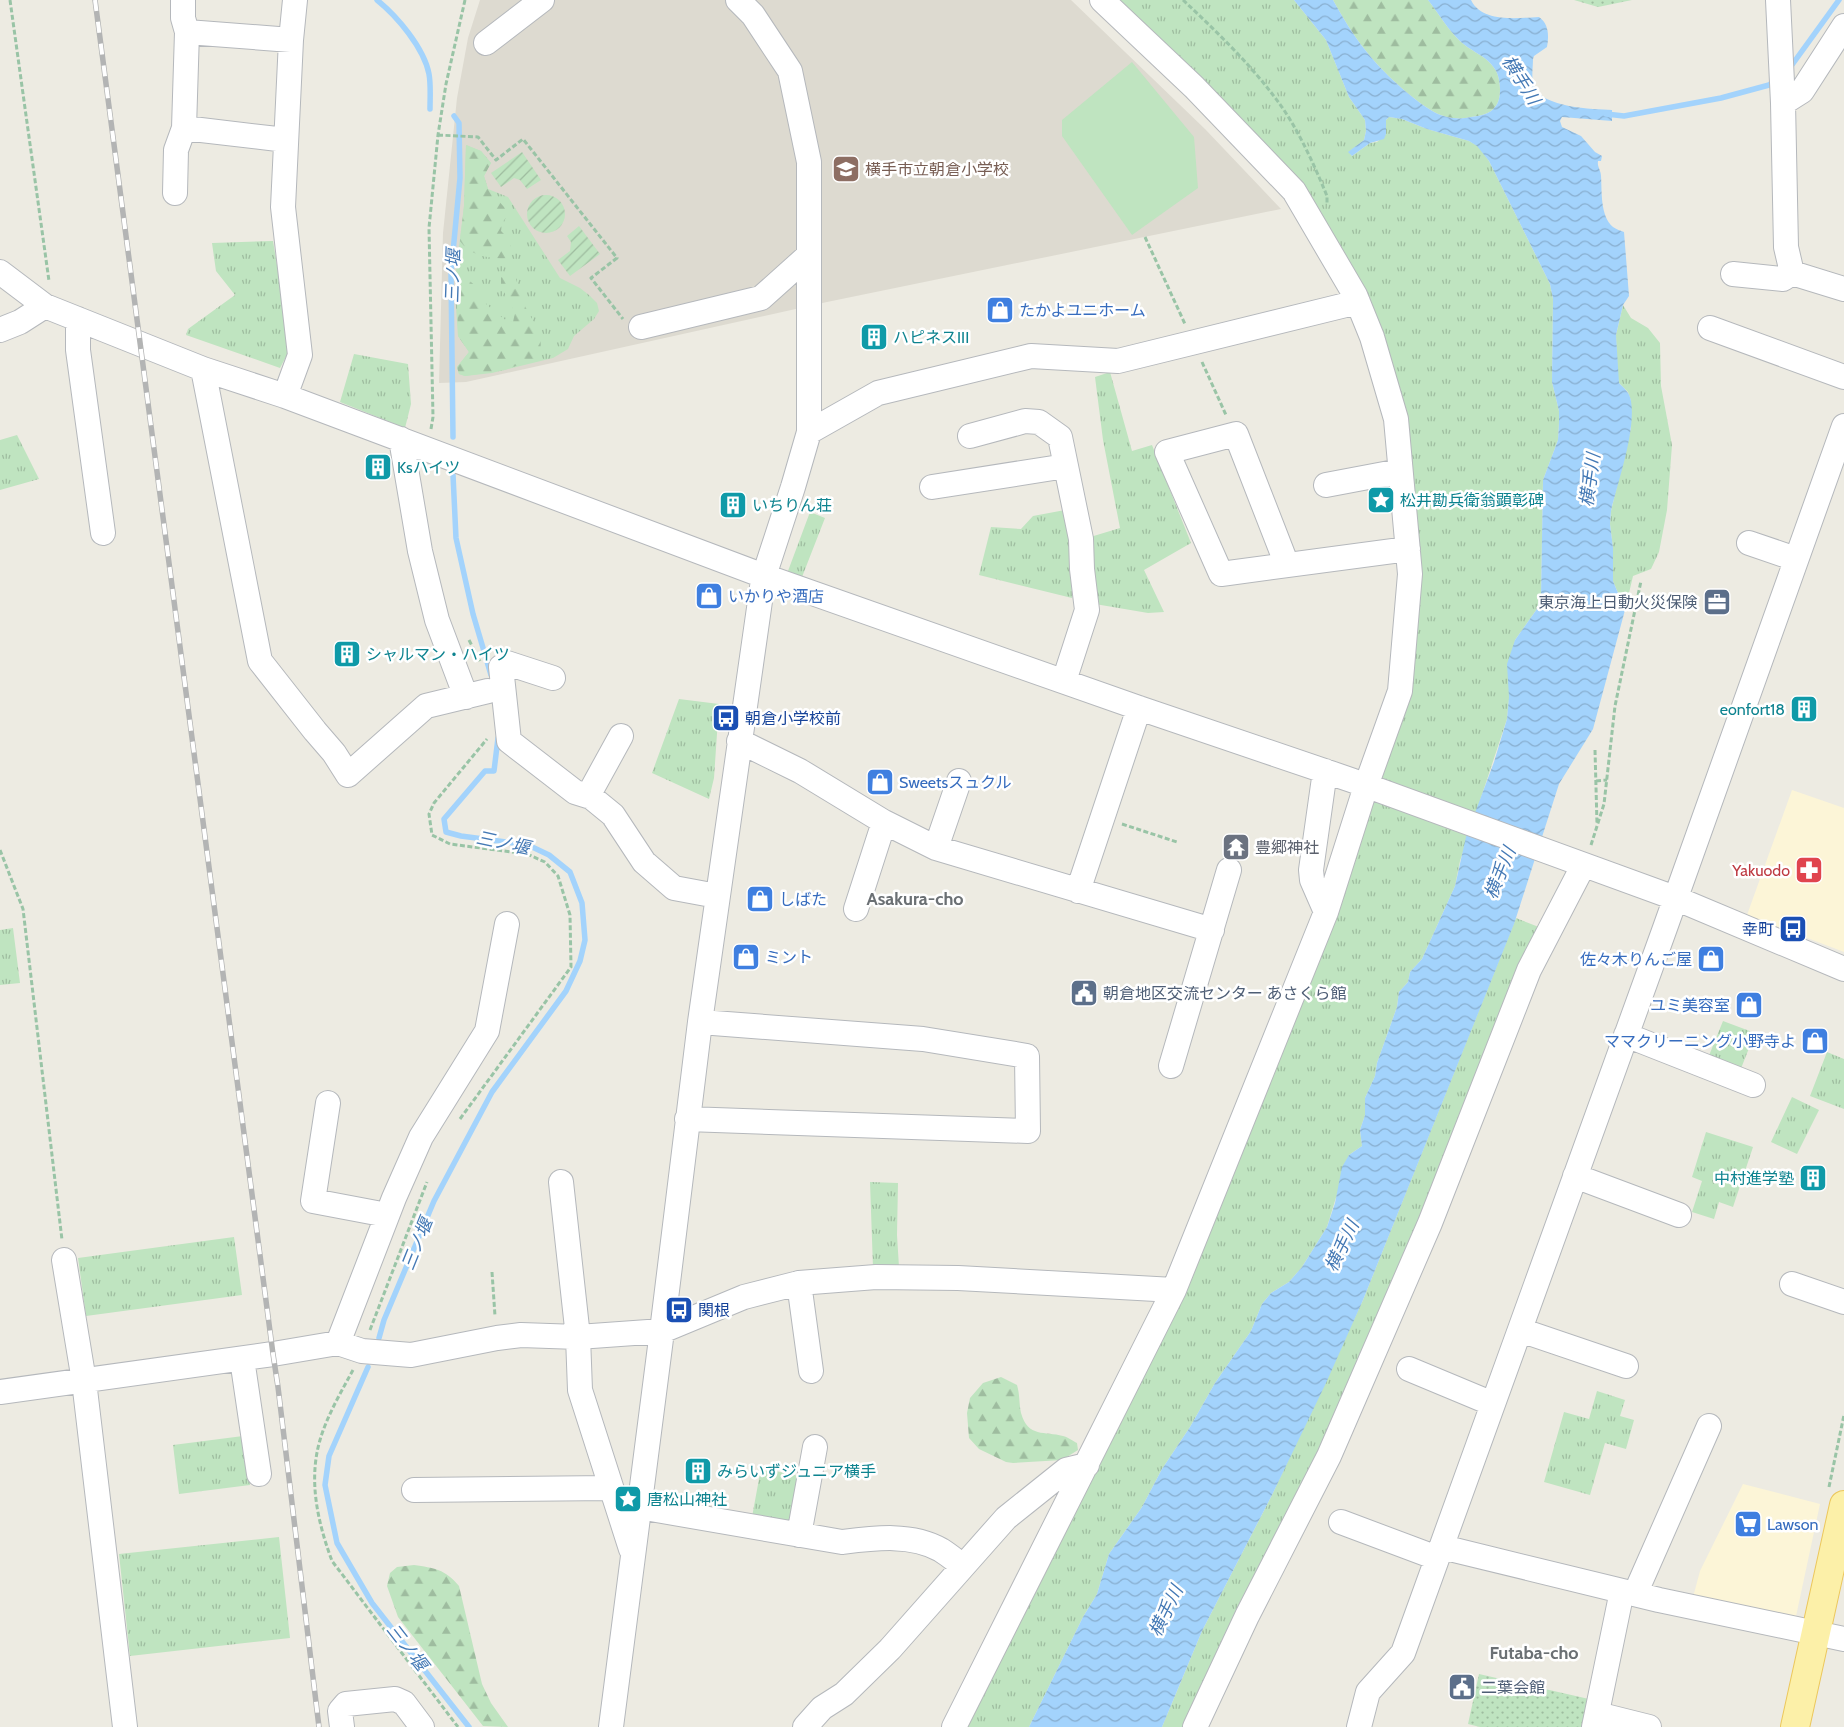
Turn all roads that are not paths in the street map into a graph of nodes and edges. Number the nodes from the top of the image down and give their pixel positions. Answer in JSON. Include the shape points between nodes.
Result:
{"nodes":[{"id":1,"x":182,"y":0,"type":"edge"},
{"id":2,"x":295,"y":0,"type":"edge"},
{"id":3,"x":542,"y":0,"type":"edge"},
{"id":4,"x":738,"y":0,"type":"edge"},
{"id":5,"x":1102,"y":0,"type":"edge"},
{"id":6,"x":1778,"y":0,"type":"edge"},
{"id":7,"x":1844,"y":26,"type":"edge"},
{"id":8,"x":187,"y":32,"type":"junction"},
{"id":9,"x":291,"y":40,"type":"junction"},
{"id":10,"x":486,"y":43,"type":"dead end"},
{"id":11,"x":1783,"y":103,"type":"junction"},
{"id":12,"x":184,"y":128,"type":"junction"},
{"id":13,"x":286,"y":140,"type":"junction"},
{"id":14,"x":175,"y":193,"type":"dead end"},
{"id":15,"x":808,"y":255,"type":"junction"},
{"id":16,"x":0,"y":272,"type":"edge"},
{"id":17,"x":1792,"y":273,"type":"junction"},
{"id":18,"x":1733,"y":274,"type":"dead end"},
{"id":19,"x":1844,"y":289,"type":"edge"},
{"id":20,"x":1358,"y":302,"type":"junction"},
{"id":21,"x":49,"y":308,"type":"junction"},
{"id":22,"x":78,"y":319,"type":"junction"},
{"id":23,"x":641,"y":327,"type":"road end"},
{"id":24,"x":1710,"y":328,"type":"dead end"},
{"id":25,"x":0,"y":330,"type":"edge"},
{"id":26,"x":203,"y":369,"type":"junction"},
{"id":27,"x":1844,"y":377,"type":"edge"},
{"id":28,"x":285,"y":396,"type":"junction"},
{"id":29,"x":1844,"y":426,"type":"edge"},
{"id":30,"x":809,"y":432,"type":"junction"},
{"id":31,"x":970,"y":436,"type":"dead end"},
{"id":32,"x":401,"y":440,"type":"junction"},
{"id":33,"x":1066,"y":466,"type":"junction"},
{"id":34,"x":1837,"y":469,"type":"edge"},
{"id":35,"x":1400,"y":471,"type":"junction"},
{"id":36,"x":1326,"y":485,"type":"dead end"},
{"id":37,"x":932,"y":487,"type":"dead end"},
{"id":38,"x":102,"y":533,"type":"dead end"},
{"id":39,"x":1750,"y":544,"type":"dead end"},
{"id":40,"x":1408,"y":549,"type":"junction"},
{"id":41,"x":1796,"y":559,"type":"junction"},
{"id":42,"x":1287,"y":565,"type":"junction"},
{"id":43,"x":764,"y":576,"type":"junction"},
{"id":44,"x":553,"y":678,"type":"dead end"},
{"id":45,"x":1064,"y":681,"type":"junction"},
{"id":46,"x":1139,"y":708,"type":"junction"},
{"id":47,"x":621,"y":736,"type":"dead end"},
{"id":48,"x":739,"y":741,"type":"junction"},
{"id":49,"x":1325,"y":771,"type":"junction"},
{"id":50,"x":959,"y":781,"type":"dead end"},
{"id":51,"x":1373,"y":788,"type":"junction"},
{"id":52,"x":588,"y":796,"type":"junction"},
{"id":53,"x":884,"y":822,"type":"junction"},
{"id":54,"x":936,"y":848,"type":"junction"},
{"id":55,"x":1583,"y":859,"type":"junction"},
{"id":56,"x":1229,"y":870,"type":"dead end"},
{"id":57,"x":1078,"y":891,"type":"junction"},
{"id":58,"x":717,"y":896,"type":"junction"},
{"id":59,"x":1675,"y":898,"type":"junction"},
{"id":60,"x":856,"y":909,"type":"dead end"},
{"id":61,"x":1326,"y":912,"type":"junction"},
{"id":62,"x":507,"y":924,"type":"dead end"},
{"id":63,"x":1212,"y":930,"type":"junction"},
{"id":64,"x":1844,"y":969,"type":"edge"},
{"id":65,"x":700,"y":1022,"type":"junction"},
{"id":66,"x":1626,"y":1035,"type":"junction"},
{"id":67,"x":1171,"y":1066,"type":"dead end"},
{"id":68,"x":1753,"y":1085,"type":"dead end"},
{"id":69,"x":328,"y":1103,"type":"dead end"},
{"id":70,"x":688,"y":1119,"type":"junction"},
{"id":71,"x":1575,"y":1176,"type":"junction"},
{"id":72,"x":561,"y":1182,"type":"dead end"},
{"id":73,"x":387,"y":1214,"type":"junction"},
{"id":74,"x":1679,"y":1215,"type":"dead end"},
{"id":75,"x":64,"y":1260,"type":"road end"},
{"id":76,"x":799,"y":1283,"type":"junction"},
{"id":77,"x":1792,"y":1284,"type":"dead end"},
{"id":78,"x":1174,"y":1290,"type":"junction"},
{"id":79,"x":1844,"y":1302,"type":"edge"},
{"id":80,"x":1520,"y":1330,"type":"junction"},
{"id":81,"x":662,"y":1331,"type":"junction"},
{"id":82,"x":578,"y":1337,"type":"junction"},
{"id":83,"x":338,"y":1343,"type":"junction"},
{"id":84,"x":242,"y":1358,"type":"junction"},
{"id":85,"x":1626,"y":1366,"type":"dead end"},
{"id":86,"x":1409,"y":1369,"type":"dead end"},
{"id":87,"x":811,"y":1371,"type":"dead end"},
{"id":88,"x":84,"y":1380,"type":"junction"},
{"id":89,"x":0,"y":1392,"type":"edge"},
{"id":90,"x":1493,"y":1404,"type":"junction"},
{"id":91,"x":1709,"y":1426,"type":"dead end"},
{"id":92,"x":815,"y":1447,"type":"dead end"},
{"id":93,"x":1087,"y":1465,"type":"junction"},
{"id":94,"x":259,"y":1474,"type":"dead end"},
{"id":95,"x":611,"y":1488,"type":"junction"},
{"id":96,"x":414,"y":1490,"type":"dead end"},
{"id":97,"x":1844,"y":1505,"type":"edge"},
{"id":98,"x":639,"y":1507,"type":"junction"},
{"id":99,"x":1341,"y":1522,"type":"dead end"},
{"id":100,"x":799,"y":1535,"type":"junction"},
{"id":101,"x":1439,"y":1552,"type":"junction"},
{"id":102,"x":633,"y":1556,"type":"junction"},
{"id":103,"x":963,"y":1566,"type":"junction"},
{"id":104,"x":1628,"y":1592,"type":"junction"},
{"id":105,"x":1816,"y":1633,"type":"junction"},
{"id":106,"x":1844,"y":1639,"type":"edge"},
{"id":107,"x":1596,"y":1720,"type":"edge"},
{"id":108,"x":125,"y":1727,"type":"edge"},
{"id":109,"x":342,"y":1727,"type":"edge"},
{"id":110,"x":422,"y":1727,"type":"edge"},
{"id":111,"x":611,"y":1727,"type":"edge"},
{"id":112,"x":805,"y":1727,"type":"edge"},
{"id":113,"x":954,"y":1727,"type":"edge"},
{"id":114,"x":1195,"y":1727,"type":"edge"},
{"id":115,"x":1359,"y":1727,"type":"edge"},
{"id":116,"x":1649,"y":1727,"type":"edge"},
{"id":117,"x":1795,"y":1727,"type":"edge"}],
"edges":[{"from":1,"to":8,"type":"street"},
{"from":2,"to":9,"type":"street"},
{"from":3,"to":10,"type":"street"},
{"from":4,"to":15,"type":"street","via":[[753,15],[790,71],[808,162]]},
{"from":5,"to":20,"type":"street","via":[[1194,87],[1294,191]]},
{"from":6,"to":11,"type":"street"},
{"from":7,"to":11,"type":"street","via":[[1802,91]]},
{"from":8,"to":9,"type":"street"},
{"from":8,"to":12,"type":"street"},
{"from":9,"to":13,"type":"street"},
{"from":11,"to":17,"type":"street","via":[[1786,246]]},
{"from":12,"to":13,"type":"street"},
{"from":12,"to":14,"type":"street","via":[[176,150]]},
{"from":13,"to":28,"type":"street","via":[[283,208],[300,355]]},
{"from":15,"to":23,"type":"street","via":[[761,298]]},
{"from":15,"to":30,"type":"street"},
{"from":16,"to":21,"type":"street"},
{"from":17,"to":18,"type":"street","via":[[1783,279]]},
{"from":17,"to":19,"type":"street"},
{"from":20,"to":30,"type":"street","via":[[1118,361],[1031,356],[878,392]]},
{"from":20,"to":35,"type":"street","via":[[1372,337],[1396,419]]},
{"from":21,"to":22,"type":"street"},
{"from":21,"to":25,"type":"street"},
{"from":22,"to":26,"type":"street"},
{"from":22,"to":38,"type":"street","via":[[78,350]]},
{"from":24,"to":27,"type":"street"},
{"from":26,"to":28,"type":"street"},
{"from":26,"to":32,"type":"street","via":[[260,661],[348,776],[426,706],[477,694],[437,620],[420,551]]},
{"from":28,"to":32,"type":"street"},
{"from":29,"to":34,"type":"street"},
{"from":30,"to":43,"type":"street"},
{"from":31,"to":33,"type":"street","via":[[1025,421],[1039,422],[1060,437]]},
{"from":32,"to":43,"type":"street"},
{"from":33,"to":37,"type":"street"},
{"from":33,"to":45,"type":"street","via":[[1081,539],[1087,610]]},
{"from":34,"to":41,"type":"street"},
{"from":35,"to":36,"type":"street"},
{"from":35,"to":40,"type":"street"},
{"from":39,"to":41,"type":"street"},
{"from":40,"to":42,"type":"street"},
{"from":40,"to":51,"type":"street","via":[[1410,574],[1400,691]]},
{"from":41,"to":59,"type":"street"},
{"from":42,"to":42,"type":"street","via":[[1221,574],[1167,452],[1236,434]]},
{"from":43,"to":45,"type":"street"},
{"from":43,"to":48,"type":"street"},
{"from":44,"to":52,"type":"street","via":[[507,663],[501,666],[509,741],[574,792]]},
{"from":45,"to":46,"type":"street"},
{"from":46,"to":49,"type":"street"},
{"from":46,"to":57,"type":"street"},
{"from":47,"to":52,"type":"street"},
{"from":48,"to":53,"type":"street","via":[[800,770]]},
{"from":48,"to":58,"type":"street"},
{"from":49,"to":51,"type":"street"},
{"from":49,"to":61,"type":"street","via":[[1311,870]]},
{"from":50,"to":54,"type":"street"},
{"from":51,"to":55,"type":"street"},
{"from":51,"to":61,"type":"street"},
{"from":52,"to":58,"type":"street","via":[[613,815],[644,862],[674,888]]},
{"from":53,"to":54,"type":"street"},
{"from":53,"to":60,"type":"street"},
{"from":54,"to":57,"type":"street"},
{"from":55,"to":59,"type":"street"},
{"from":55,"to":114,"type":"street","via":[[1529,970],[1430,1223],[1329,1456],[1247,1616]]},
{"from":56,"to":63,"type":"street"},
{"from":57,"to":63,"type":"street"},
{"from":58,"to":65,"type":"street"},
{"from":59,"to":64,"type":"street"},
{"from":59,"to":66,"type":"street"},
{"from":61,"to":78,"type":"street"},
{"from":62,"to":73,"type":"street","via":[[487,1031],[421,1137]]},
{"from":63,"to":67,"type":"street"},
{"from":65,"to":70,"type":"street"},
{"from":65,"to":70,"type":"street","via":[[924,1039],[1027,1056],[1028,1131]]},
{"from":66,"to":68,"type":"street"},
{"from":66,"to":71,"type":"street"},
{"from":69,"to":73,"type":"street","via":[[313,1201]]},
{"from":70,"to":81,"type":"street"},
{"from":71,"to":74,"type":"street"},
{"from":71,"to":80,"type":"street"},
{"from":72,"to":82,"type":"street"},
{"from":73,"to":83,"type":"street"},
{"from":75,"to":88,"type":"street"},
{"from":76,"to":78,"type":"street","via":[[876,1276]]},
{"from":76,"to":81,"type":"street","via":[[744,1297]]},
{"from":76,"to":87,"type":"street"},
{"from":77,"to":79,"type":"street"},
{"from":78,"to":93,"type":"street"},
{"from":80,"to":85,"type":"street"},
{"from":80,"to":90,"type":"street"},
{"from":81,"to":82,"type":"street"},
{"from":81,"to":98,"type":"street"},
{"from":82,"to":83,"type":"street","via":[[521,1335],[411,1355],[362,1351]]},
{"from":82,"to":95,"type":"street","via":[[580,1390]]},
{"from":83,"to":84,"type":"street"},
{"from":84,"to":88,"type":"street"},
{"from":84,"to":94,"type":"street"},
{"from":86,"to":90,"type":"street"},
{"from":88,"to":89,"type":"street"},
{"from":88,"to":108,"type":"street"},
{"from":90,"to":101,"type":"street"},
{"from":91,"to":104,"type":"street"},
{"from":92,"to":100,"type":"street"},
{"from":93,"to":103,"type":"street","via":[[1066,1470],[1006,1518]]},
{"from":93,"to":113,"type":"street"},
{"from":95,"to":96,"type":"street"},
{"from":95,"to":102,"type":"street"},
{"from":97,"to":105,"type":"main road"},
{"from":98,"to":100,"type":"street"},
{"from":98,"to":102,"type":"street"},
{"from":99,"to":101,"type":"street"},
{"from":100,"to":103,"type":"street","via":[[842,1542],[900,1538],[940,1550]]},
{"from":101,"to":104,"type":"street"},
{"from":101,"to":115,"type":"street","via":[[1403,1653],[1368,1692]]},
{"from":102,"to":111,"type":"street"},
{"from":103,"to":112,"type":"street","via":[[890,1649],[844,1694],[822,1708]]},
{"from":104,"to":105,"type":"street"},
{"from":104,"to":107,"type":"street"},
{"from":105,"to":106,"type":"street"},
{"from":105,"to":117,"type":"main road"},
{"from":107,"to":116,"type":"street"},
{"from":109,"to":110,"type":"street","via":[[340,1711],[346,1704],[395,1699],[404,1703]]}]}
